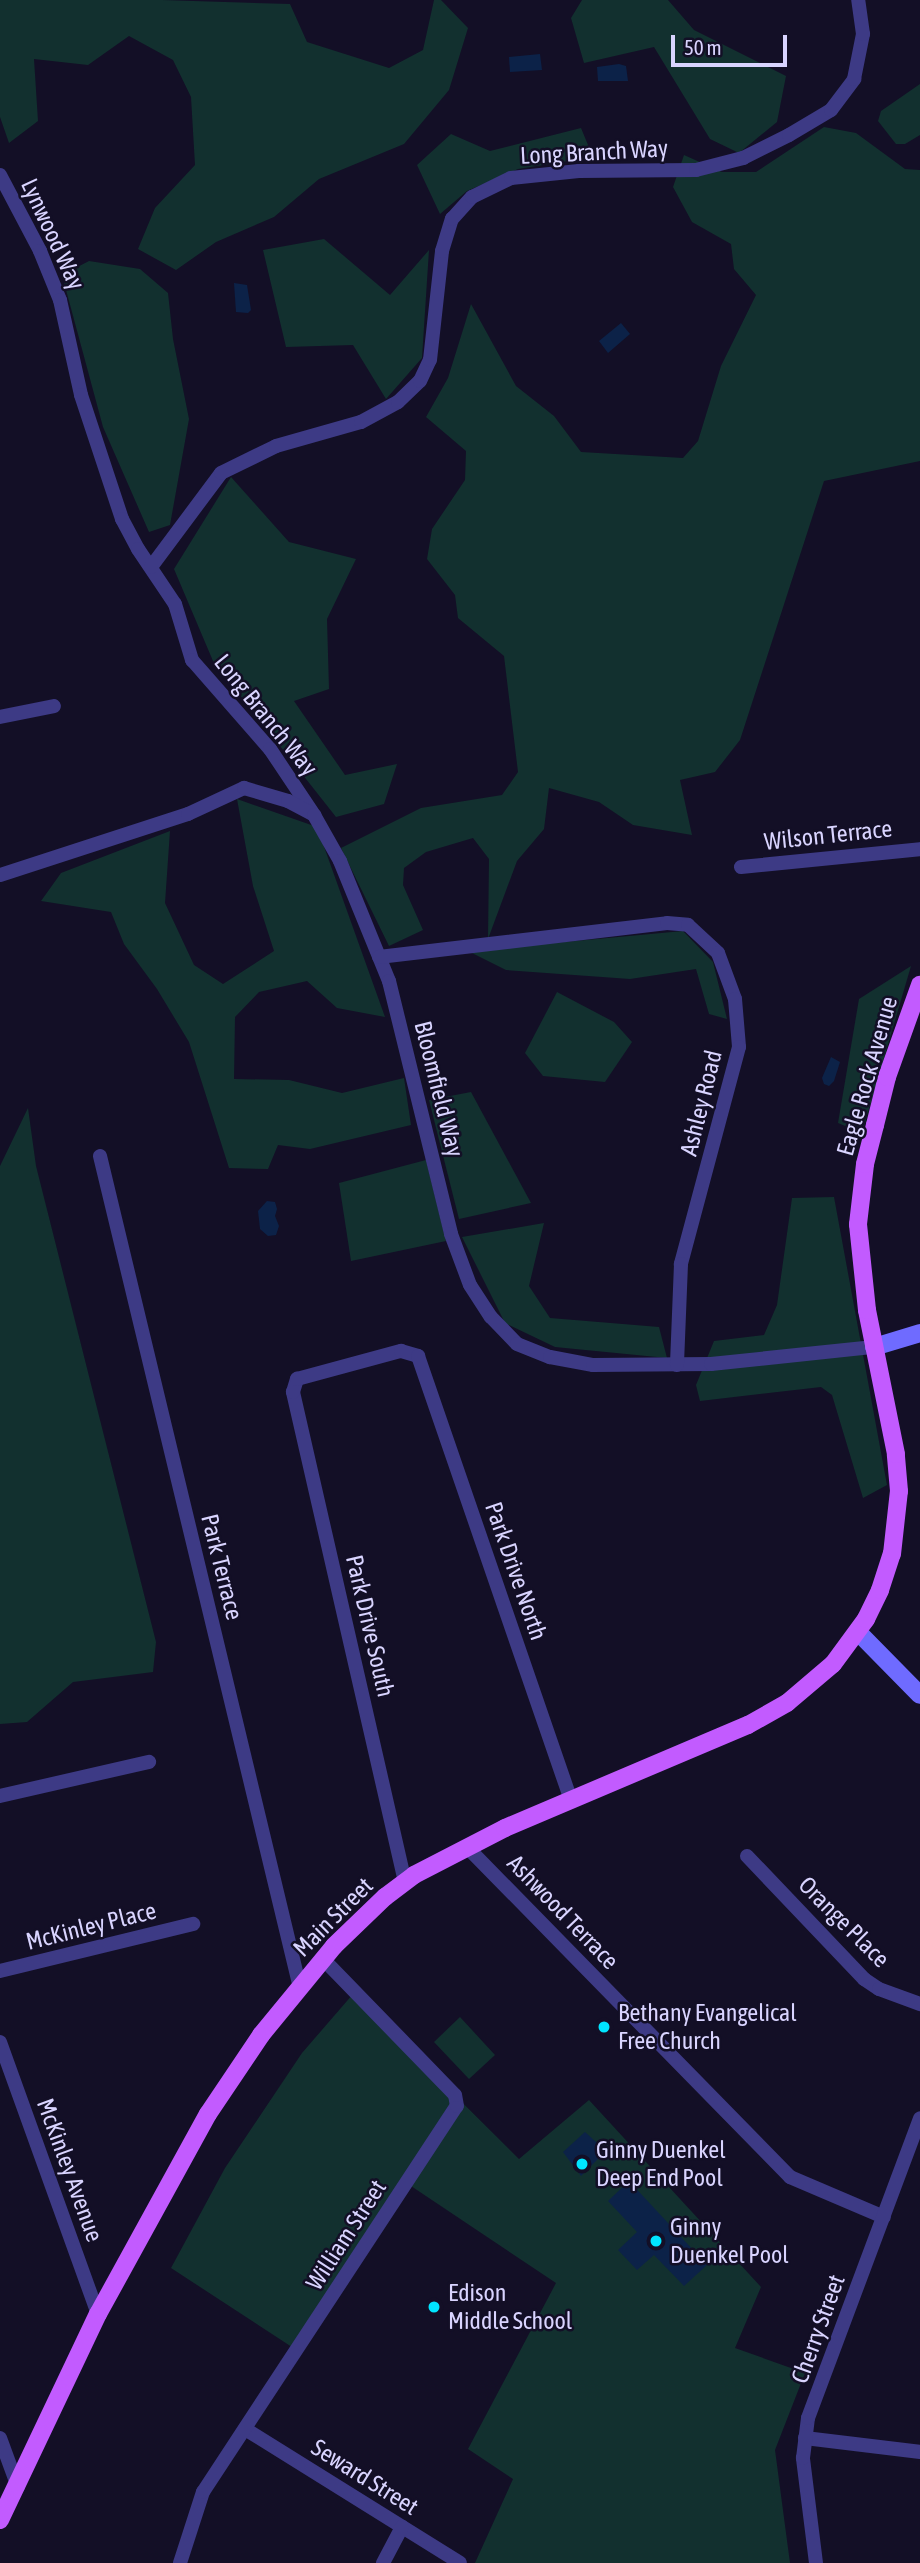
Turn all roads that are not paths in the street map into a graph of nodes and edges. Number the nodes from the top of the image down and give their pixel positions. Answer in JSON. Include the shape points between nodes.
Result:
{"nodes":[{"id":1,"x":858,"y":0,"type":"edge"},
{"id":2,"x":0,"y":175,"type":"edge"},
{"id":3,"x":81,"y":395,"type":"joint"},
{"id":4,"x":150,"y":567,"type":"junction"},
{"id":5,"x":54,"y":706,"type":"dead end"},
{"id":6,"x":0,"y":717,"type":"edge"},
{"id":7,"x":314,"y":815,"type":"junction"},
{"id":8,"x":920,"y":849,"type":"edge"},
{"id":9,"x":741,"y":867,"type":"dead end"},
{"id":10,"x":0,"y":875,"type":"edge"},
{"id":11,"x":379,"y":957,"type":"junction"},
{"id":12,"x":920,"y":985,"type":"edge"},
{"id":13,"x":100,"y":1156,"type":"dead end"},
{"id":14,"x":920,"y":1333,"type":"edge"},
{"id":15,"x":874,"y":1348,"type":"junction"},
{"id":16,"x":677,"y":1365,"type":"junction"},
{"id":17,"x":297,"y":1380,"type":"joint"},
{"id":18,"x":858,"y":1632,"type":"junction"},
{"id":19,"x":920,"y":1694,"type":"edge"},
{"id":20,"x":149,"y":1762,"type":"dead end"},
{"id":21,"x":0,"y":1796,"type":"edge"},
{"id":22,"x":571,"y":1801,"type":"junction"},
{"id":23,"x":467,"y":1847,"type":"junction"},
{"id":24,"x":747,"y":1856,"type":"dead end"},
{"id":25,"x":405,"y":1882,"type":"junction"},
{"id":26,"x":193,"y":1924,"type":"dead end"},
{"id":27,"x":323,"y":1959,"type":"junction"},
{"id":28,"x":0,"y":1971,"type":"edge"},
{"id":29,"x":300,"y":1988,"type":"junction"},
{"id":30,"x":920,"y":2004,"type":"edge"},
{"id":31,"x":0,"y":2042,"type":"edge"},
{"id":32,"x":920,"y":2118,"type":"edge"},
{"id":33,"x":884,"y":2217,"type":"junction"},
{"id":34,"x":98,"y":2314,"type":"junction"},
{"id":35,"x":245,"y":2428,"type":"junction"},
{"id":36,"x":0,"y":2438,"type":"edge"},
{"id":37,"x":805,"y":2438,"type":"junction"},
{"id":38,"x":920,"y":2452,"type":"edge"},
{"id":39,"x":18,"y":2487,"type":"junction"},
{"id":40,"x":0,"y":2520,"type":"edge"},
{"id":41,"x":402,"y":2527,"type":"junction"},
{"id":42,"x":180,"y":2563,"type":"edge"},
{"id":43,"x":383,"y":2563,"type":"edge"},
{"id":44,"x":460,"y":2563,"type":"edge"},
{"id":45,"x":816,"y":2563,"type":"edge"}],
"edges":[{"from":1,"to":4,"type":"street","name":"Long Branch Way","via":[[863,34],[854,79],[831,110],[789,135],[743,158],[696,170],[511,178],[472,197],[452,219],[442,251],[430,360],[420,381],[398,402],[361,422],[276,446],[221,473]]},
{"from":2,"to":3,"type":"street","name":"Lynwood Way","via":[[60,300]]},
{"from":3,"to":4,"type":"street","name":"Long Branch Way","via":[[122,519]]},
{"from":4,"to":7,"type":"street","name":"Long Branch Way","via":[[175,604],[192,660],[270,749]]},
{"from":5,"to":6,"type":"street"},
{"from":7,"to":10,"type":"street","via":[[270,794],[244,788],[188,814]]},
{"from":7,"to":11,"type":"street","name":"Bloomfield Way","via":[[340,861]]},
{"from":8,"to":9,"type":"street","name":"Wilson Terrace"},
{"from":11,"to":16,"type":"street","name":"Bloomfield Way","via":[[389,981],[451,1234],[470,1285],[491,1317],[517,1344],[550,1357],[593,1365]]},
{"from":11,"to":16,"type":"street","name":"Ashley Road","via":[[667,923],[688,925],[718,953],[735,999],[739,1047],[681,1264]]},
{"from":12,"to":15,"type":"main road","name":"Eagle Rock Avenue","via":[[887,1077],[865,1164],[858,1224]]},
{"from":13,"to":29,"type":"street","name":"Park Terrace"},
{"from":14,"to":15,"type":"street"},
{"from":15,"to":16,"type":"street","name":"Bloomfield Way"},
{"from":15,"to":18,"type":"main road","name":"Eagle Rock Avenue","via":[[896,1454],[899,1502],[889,1565]]},
{"from":17,"to":22,"type":"street","name":"Park Drive North","via":[[401,1351],[418,1356]]},
{"from":17,"to":25,"type":"street","name":"Park Drive South","via":[[293,1392]]},
{"from":18,"to":19,"type":"street"},
{"from":18,"to":22,"type":"main road","name":"Main Street","via":[[825,1672],[776,1710]]},
{"from":20,"to":21,"type":"street"},
{"from":22,"to":23,"type":"main road","name":"Main Street"},
{"from":23,"to":25,"type":"main road","name":"Main Street"},
{"from":23,"to":33,"type":"street","name":"Ashwood Terrace","via":[[790,2177]]},
{"from":24,"to":30,"type":"street","name":"Orange Place","via":[[864,1979]]},
{"from":25,"to":27,"type":"main road","name":"Main Street"},
{"from":26,"to":28,"type":"street","name":"McKinley Place"},
{"from":27,"to":29,"type":"main road","name":"Main Street"},
{"from":27,"to":35,"type":"street","name":"William Street","via":[[455,2095],[457,2106]]},
{"from":29,"to":34,"type":"main road","name":"Main Street","via":[[261,2035],[208,2114]]},
{"from":31,"to":34,"type":"street","name":"McKinley Avenue"},
{"from":32,"to":33,"type":"street","name":"Cherry Street"},
{"from":33,"to":37,"type":"street","name":"Cherry Street","via":[[808,2418]]},
{"from":34,"to":39,"type":"main road","name":"Main Street"},
{"from":35,"to":41,"type":"street","name":"Seward Street"},
{"from":35,"to":42,"type":"street","name":"William Street","via":[[203,2492]]},
{"from":36,"to":39,"type":"street"},
{"from":37,"to":38,"type":"street"},
{"from":37,"to":45,"type":"street","name":"Cherry Street","via":[[803,2458]]},
{"from":39,"to":40,"type":"main road","name":"Main Street"},
{"from":41,"to":43,"type":"street"},
{"from":41,"to":44,"type":"street","name":"Seward Street"}]}
